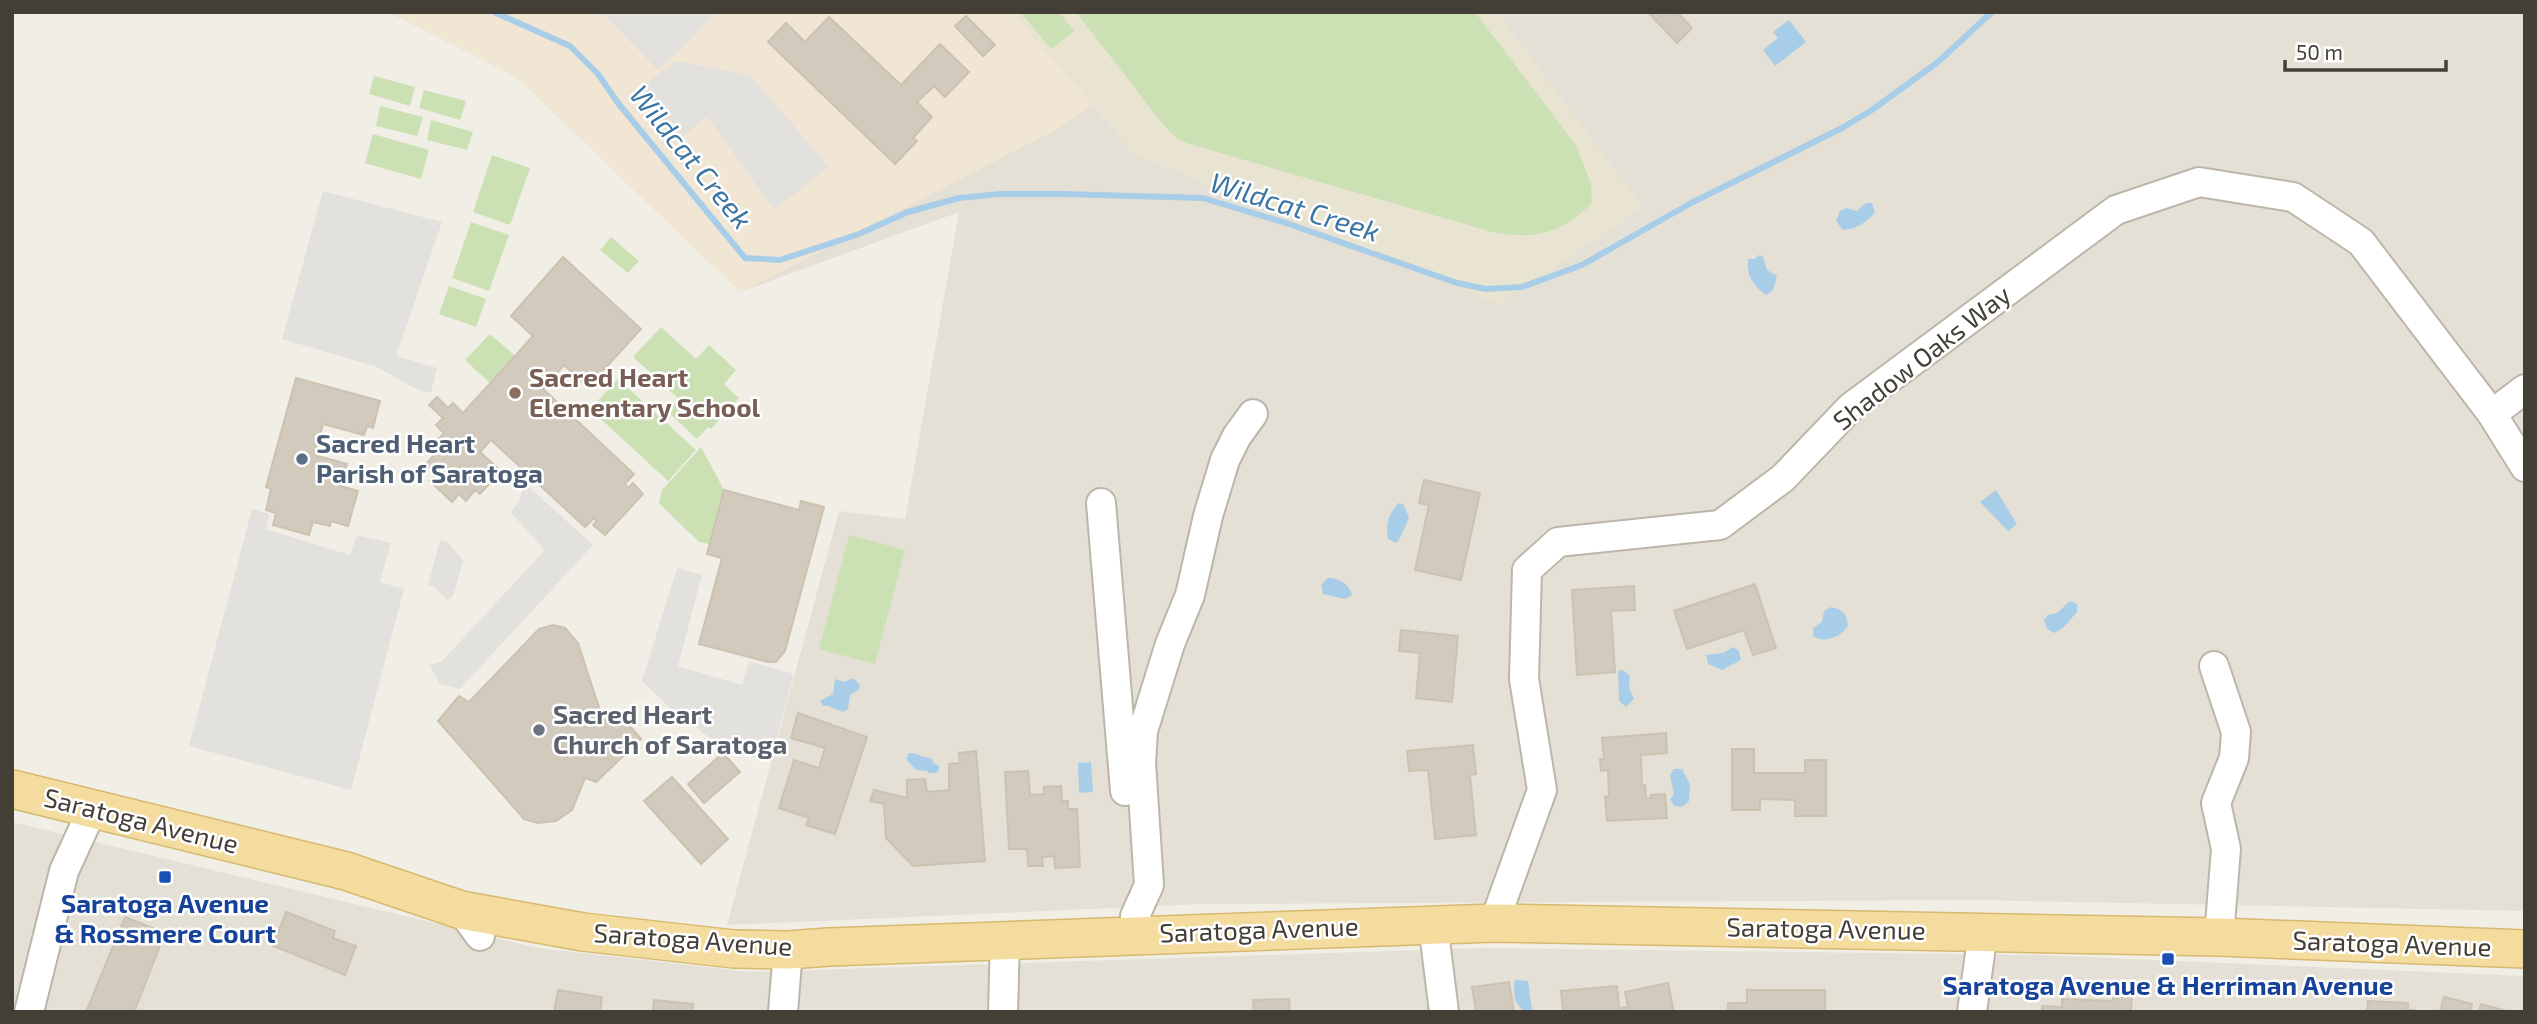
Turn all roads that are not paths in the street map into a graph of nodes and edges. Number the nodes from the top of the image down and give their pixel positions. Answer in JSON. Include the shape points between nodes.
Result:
{"nodes":[{"id":1,"x":2525,"y":389,"type":"edge"},
{"id":2,"x":1253,"y":414,"type":"dead end"},
{"id":3,"x":2492,"y":414,"type":"junction"},
{"id":4,"x":2525,"y":467,"type":"edge"},
{"id":5,"x":1101,"y":503,"type":"dead end"},
{"id":6,"x":2214,"y":666,"type":"dead end"},
{"id":7,"x":12,"y":789,"type":"edge"},
{"id":8,"x":92,"y":810,"type":"junction"},
{"id":9,"x":1494,"y":923,"type":"junction"},
{"id":10,"x":1433,"y":924,"type":"junction"},
{"id":11,"x":1135,"y":925,"type":"junction"},
{"id":12,"x":1983,"y":932,"type":"junction"},
{"id":13,"x":2219,"y":937,"type":"junction"},
{"id":14,"x":1005,"y":939,"type":"junction"},
{"id":15,"x":2525,"y":949,"type":"edge"},
{"id":16,"x":788,"y":950,"type":"junction"},
{"id":17,"x":29,"y":1012,"type":"edge"},
{"id":18,"x":783,"y":1012,"type":"edge"},
{"id":19,"x":1003,"y":1012,"type":"edge"},
{"id":20,"x":1444,"y":1012,"type":"edge"},
{"id":21,"x":1972,"y":1012,"type":"edge"}],
"edges":[{"from":1,"to":3,"type":"street"},
{"from":2,"to":11,"type":"street","via":[[1225,460],[1190,596],[1143,731],[1150,885]]},
{"from":3,"to":4,"type":"street","name":"Shadow Oaks Way"},
{"from":3,"to":9,"type":"street","name":"Shadow Oaks Way","via":[[2361,242],[2293,197],[2199,182],[2116,210],[1851,407],[1783,478],[1720,525],[1558,542],[1527,570],[1524,679],[1542,790]]},
{"from":5,"to":11,"type":"street"},
{"from":6,"to":13,"type":"street","via":[[2236,732],[2234,758],[2216,803],[2226,849]]},
{"from":7,"to":8,"type":"main road","name":"Saratoga Avenue"},
{"from":8,"to":16,"type":"main road","name":"Saratoga Avenue","via":[[346,871],[470,923],[734,949]]},
{"from":8,"to":17,"type":"street","via":[[64,871]]},
{"from":9,"to":10,"type":"main road","name":"Saratoga Avenue"},
{"from":9,"to":12,"type":"main road","name":"Saratoga Avenue"},
{"from":10,"to":11,"type":"main road","name":"Saratoga Avenue"},
{"from":10,"to":20,"type":"street"},
{"from":11,"to":14,"type":"main road","name":"Saratoga Avenue"},
{"from":12,"to":13,"type":"main road","name":"Saratoga Avenue"},
{"from":12,"to":21,"type":"street"},
{"from":13,"to":15,"type":"main road","name":"Saratoga Avenue"},
{"from":14,"to":16,"type":"main road","name":"Saratoga Avenue"},
{"from":14,"to":19,"type":"street"},
{"from":16,"to":18,"type":"street"}]}
